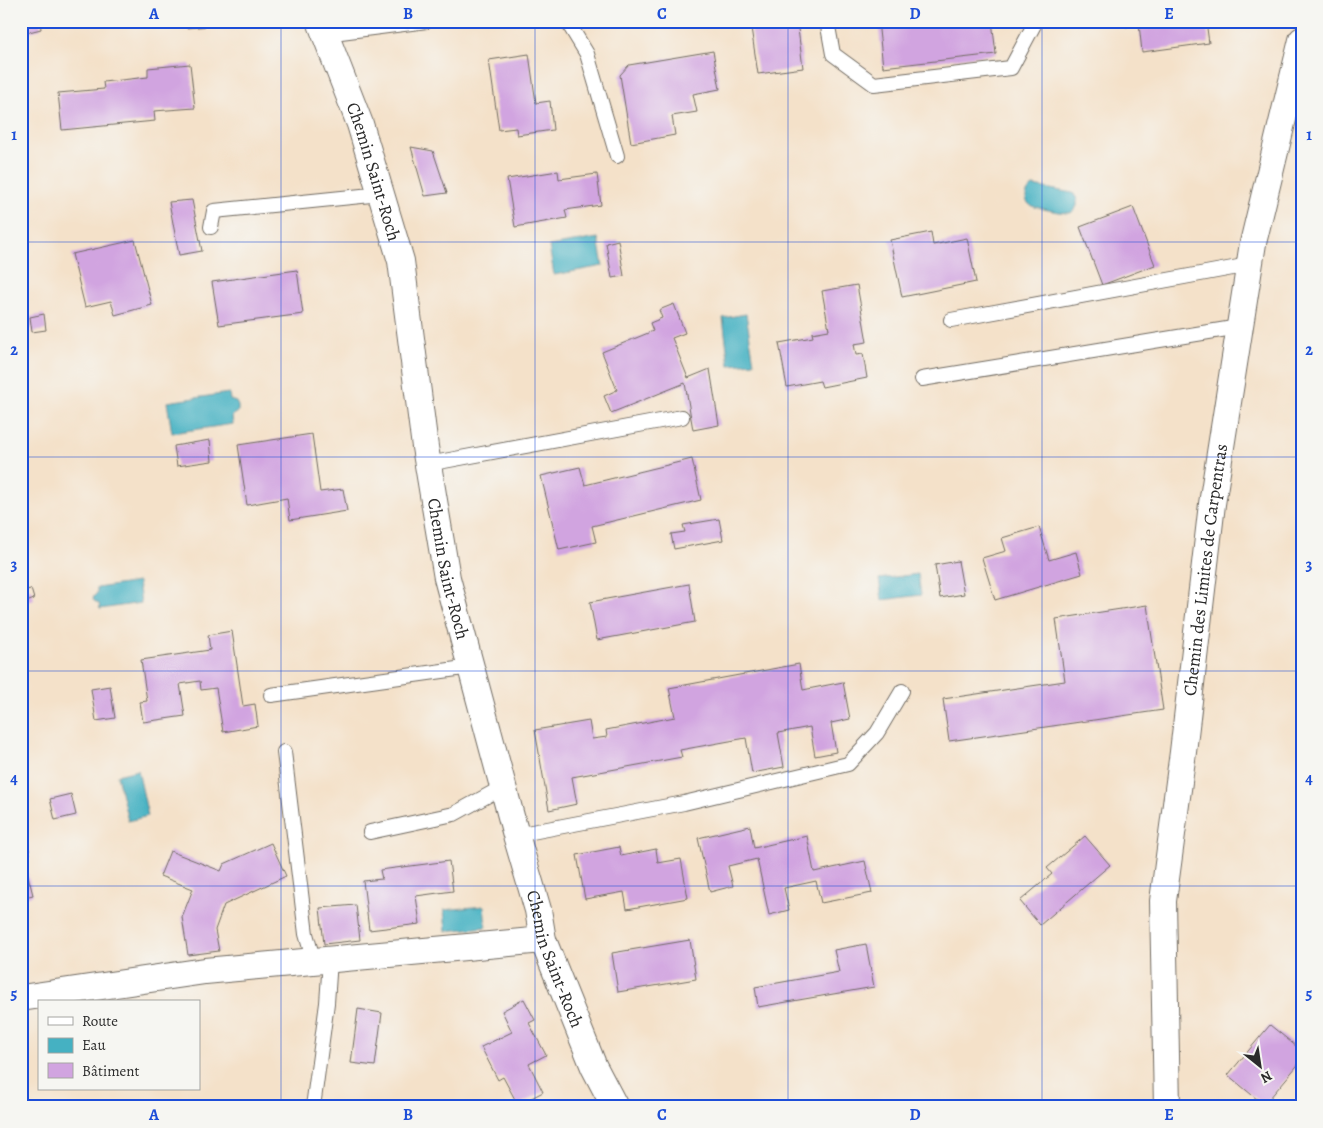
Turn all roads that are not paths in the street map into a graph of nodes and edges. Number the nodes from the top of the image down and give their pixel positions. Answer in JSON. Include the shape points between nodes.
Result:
{"nodes":[{"id":1,"x":427,"y":21,"type":"edge"},
{"id":2,"x":567,"y":21,"type":"edge"},
{"id":3,"x":827,"y":21,"type":"edge"},
{"id":4,"x":1036,"y":21,"type":"edge"},
{"id":5,"x":323,"y":28,"type":"edge"},
{"id":6,"x":1302,"y":40,"type":"edge"},
{"id":7,"x":1298,"y":73,"type":"edge"},
{"id":8,"x":617,"y":156,"type":"dead end"},
{"id":9,"x":381,"y":194,"type":"junction"},
{"id":10,"x":211,"y":227,"type":"dead end"},
{"id":11,"x":1249,"y":265,"type":"junction"},
{"id":12,"x":951,"y":320,"type":"dead end"},
{"id":13,"x":1239,"y":327,"type":"junction"},
{"id":14,"x":922,"y":379,"type":"dead end"},
{"id":15,"x":682,"y":417,"type":"dead end"},
{"id":16,"x":428,"y":464,"type":"junction"},
{"id":17,"x":471,"y":666,"type":"junction"},
{"id":18,"x":902,"y":691,"type":"dead end"},
{"id":19,"x":270,"y":695,"type":"dead end"},
{"id":20,"x":284,"y":752,"type":"dead end"},
{"id":21,"x":503,"y":787,"type":"junction"},
{"id":22,"x":370,"y":832,"type":"dead end"},
{"id":23,"x":516,"y":835,"type":"junction"},
{"id":24,"x":543,"y":940,"type":"junction"},
{"id":25,"x":322,"y":961,"type":"junction"},
{"id":26,"x":21,"y":998,"type":"edge"},
{"id":27,"x":313,"y":1107,"type":"edge"},
{"id":28,"x":615,"y":1107,"type":"edge"},
{"id":29,"x":1167,"y":1107,"type":"edge"}],
"edges":[{"from":1,"to":5,"type":"lane"},
{"from":2,"to":8,"type":"lane","via":[[587,54]]},
{"from":3,"to":4,"type":"lane","via":[[833,54],[874,84],[1012,68]]},
{"from":5,"to":9,"type":"street","name":"Chemin Saint-Roch","via":[[360,124]]},
{"from":6,"to":7,"type":"street","name":"Chemin des Limites de Carpentras"},
{"from":7,"to":11,"type":"street","name":"Chemin des Limites de Carpentras"},
{"from":9,"to":10,"type":"lane","via":[[214,211]]},
{"from":9,"to":16,"type":"street","name":"Chemin Saint-Roch","via":[[401,261]]},
{"from":11,"to":12,"type":"lane"},
{"from":11,"to":13,"type":"street","name":"Chemin des Limites de Carpentras"},
{"from":13,"to":14,"type":"lane"},
{"from":13,"to":29,"type":"street","name":"Chemin des Limites de Carpentras","via":[[1212,504],[1163,901]]},
{"from":15,"to":16,"type":"lane"},
{"from":16,"to":17,"type":"street","name":"Chemin Saint-Roch","via":[[447,578]]},
{"from":17,"to":19,"type":"lane"},
{"from":17,"to":21,"type":"street","name":"Chemin Saint-Roch"},
{"from":18,"to":23,"type":"lane","via":[[876,733],[848,764],[684,803]]},
{"from":20,"to":25,"type":"lane","via":[[306,934]]},
{"from":21,"to":22,"type":"lane","via":[[454,814]]},
{"from":21,"to":23,"type":"street","name":"Chemin Saint-Roch"},
{"from":23,"to":24,"type":"street","name":"Chemin Saint-Roch","via":[[538,910]]},
{"from":24,"to":25,"type":"street"},
{"from":24,"to":28,"type":"street","name":"Chemin Saint-Roch","via":[[594,1066]]},
{"from":25,"to":26,"type":"street","via":[[204,971]]},
{"from":25,"to":27,"type":"lane","via":[[327,1003]]}]}
